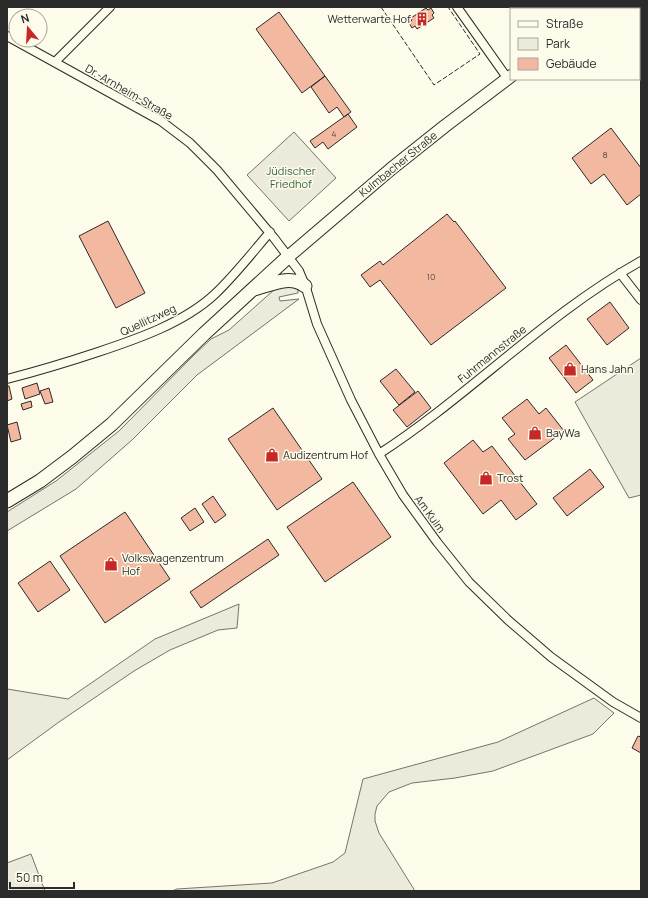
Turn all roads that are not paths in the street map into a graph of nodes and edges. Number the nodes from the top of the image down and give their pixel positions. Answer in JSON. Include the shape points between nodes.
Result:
{"nodes":[{"id":1,"x":110,"y":7,"type":"edge"},
{"id":2,"x":457,"y":7,"type":"edge"},
{"id":3,"x":7,"y":36,"type":"edge"},
{"id":4,"x":55,"y":62,"type":"junction"},
{"id":5,"x":509,"y":77,"type":"edge"},
{"id":6,"x":270,"y":232,"type":"junction"},
{"id":7,"x":289,"y":256,"type":"junction"},
{"id":8,"x":641,"y":261,"type":"edge"},
{"id":9,"x":620,"y":273,"type":"junction"},
{"id":10,"x":305,"y":286,"type":"junction"},
{"id":11,"x":250,"y":290,"type":"junction"},
{"id":12,"x":641,"y":300,"type":"edge"},
{"id":13,"x":7,"y":379,"type":"edge"},
{"id":14,"x":379,"y":454,"type":"junction"},
{"id":15,"x":7,"y":501,"type":"edge"},
{"id":16,"x":641,"y":718,"type":"edge"}],
"edges":[{"from":1,"to":4,"type":"street"},
{"from":2,"to":5,"type":"street"},
{"from":3,"to":4,"type":"street","name":"Dr.-Arnheim-Straße"},
{"from":4,"to":6,"type":"street","name":"Dr.-Arnheim-Straße","via":[[161,121],[190,143],[217,170]]},
{"from":5,"to":7,"type":"main road","name":"Kulmbacher Straße","via":[[391,169]]},
{"from":6,"to":7,"type":"street","name":"Dr.-Arnheim-Straße"},
{"from":6,"to":13,"type":"street","name":"Quellitzweg","via":[[214,295],[167,325],[125,343]]},
{"from":7,"to":10,"type":"street","name":"Am Kulm"},
{"from":7,"to":11,"type":"highway"},
{"from":8,"to":9,"type":"street","name":"Fuhrmannstraße"},
{"from":9,"to":12,"type":"street"},
{"from":9,"to":14,"type":"street","name":"Fuhrmannstraße","via":[[544,326],[407,436]]},
{"from":10,"to":11,"type":"highway","via":[[296,280],[286,280]]},
{"from":10,"to":14,"type":"street","name":"Am Kulm","via":[[343,385]]},
{"from":11,"to":15,"type":"highway","via":[[112,424],[40,481]]},
{"from":14,"to":16,"type":"street","name":"Am Kulm","via":[[403,495],[469,582],[551,657],[612,702]]}]}
